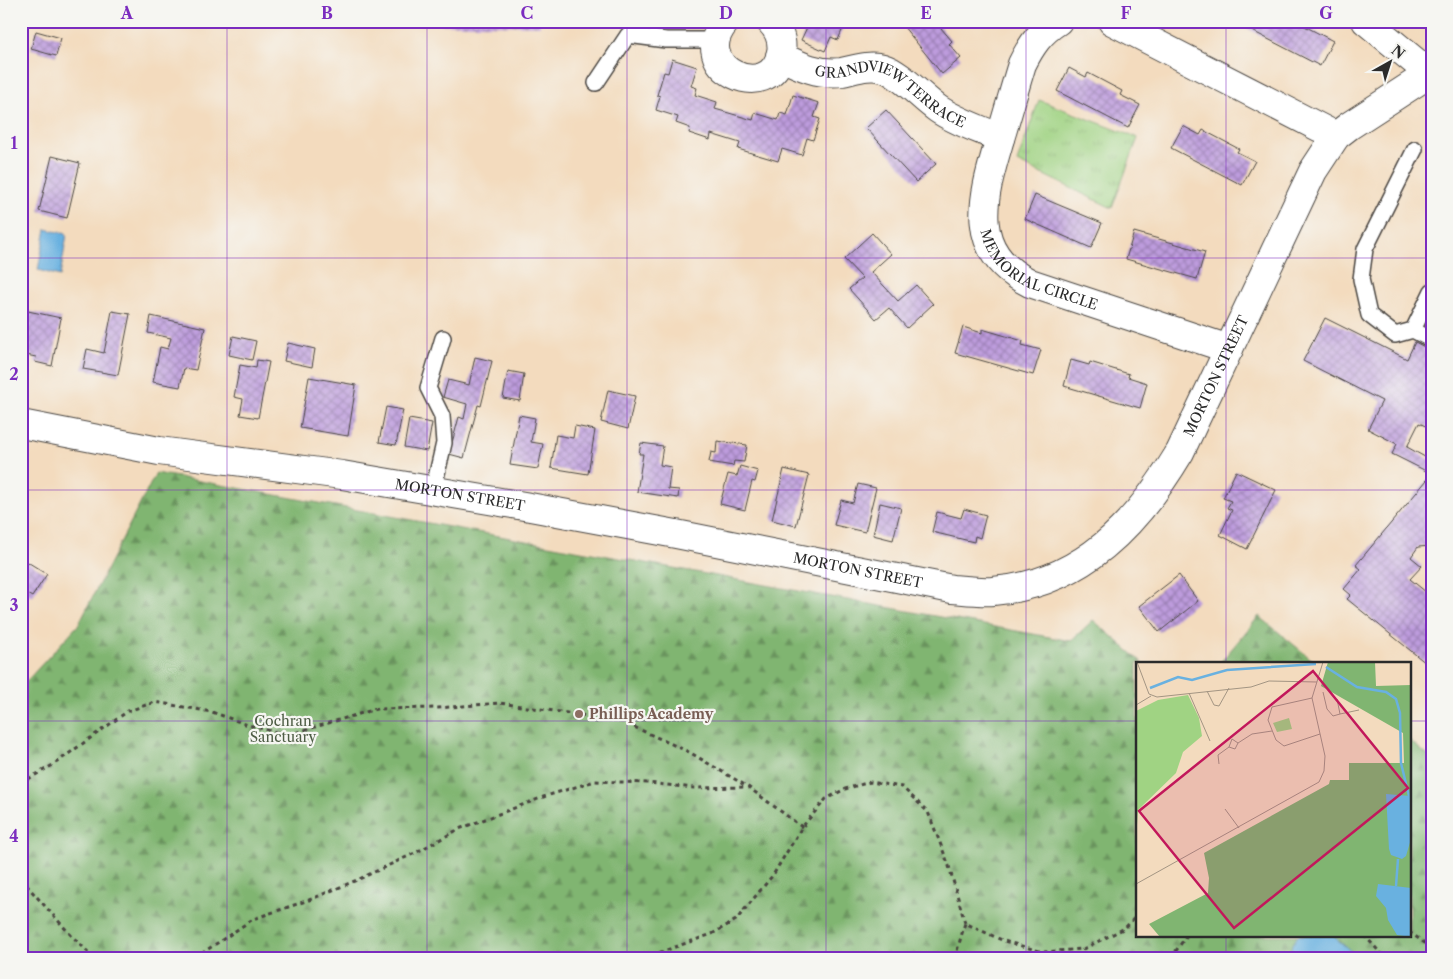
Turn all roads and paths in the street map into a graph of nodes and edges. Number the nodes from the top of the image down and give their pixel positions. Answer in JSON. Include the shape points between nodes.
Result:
{"nodes":[{"id":1,"x":770,"y":21,"type":"edge"},
{"id":2,"x":1058,"y":21,"type":"edge"},
{"id":3,"x":1112,"y":21,"type":"edge"},
{"id":4,"x":1366,"y":21,"type":"edge"},
{"id":5,"x":721,"y":31,"type":"edge"},
{"id":6,"x":780,"y":56,"type":"junction"},
{"id":7,"x":1431,"y":73,"type":"edge"},
{"id":8,"x":596,"y":83,"type":"dead end"},
{"id":9,"x":1336,"y":136,"type":"junction"},
{"id":10,"x":1000,"y":138,"type":"junction"},
{"id":11,"x":1415,"y":149,"type":"dead end"},
{"id":12,"x":1432,"y":291,"type":"edge"},
{"id":13,"x":1413,"y":330,"type":"junction"},
{"id":14,"x":442,"y":338,"type":"dead end"},
{"id":15,"x":1432,"y":340,"type":"edge"},
{"id":16,"x":1229,"y":349,"type":"junction"},
{"id":17,"x":21,"y":424,"type":"edge"},
{"id":18,"x":433,"y":491,"type":"junction"},
{"id":19,"x":21,"y":783,"type":"edge"},
{"id":20,"x":748,"y":787,"type":"junction"},
{"id":21,"x":802,"y":827,"type":"junction"},
{"id":22,"x":21,"y":879,"type":"edge"},
{"id":23,"x":1136,"y":916,"type":"edge"},
{"id":24,"x":965,"y":923,"type":"junction"},
{"id":25,"x":1410,"y":933,"type":"edge"},
{"id":26,"x":1186,"y":936,"type":"edge"},
{"id":27,"x":1365,"y":936,"type":"edge"},
{"id":28,"x":1432,"y":948,"type":"edge"},
{"id":29,"x":1083,"y":949,"type":"junction"},
{"id":30,"x":203,"y":953,"type":"junction"},
{"id":31,"x":94,"y":958,"type":"edge"},
{"id":32,"x":195,"y":958,"type":"edge"},
{"id":33,"x":202,"y":958,"type":"edge"},
{"id":34,"x":644,"y":958,"type":"edge"},
{"id":35,"x":955,"y":958,"type":"edge"},
{"id":36,"x":1082,"y":958,"type":"edge"},
{"id":37,"x":1171,"y":958,"type":"edge"},
{"id":38,"x":1385,"y":958,"type":"edge"}],
"edges":[{"from":1,"to":6,"type":"street","via":[[780,35]]},
{"from":2,"to":10,"type":"street","name":"MEMORIAL CIRCLE","via":[[1048,27],[1029,49]]},
{"from":3,"to":9,"type":"street"},
{"from":4,"to":7,"type":"street"},
{"from":5,"to":6,"type":"street","via":[[716,54],[728,72],[741,78],[755,79],[768,73]]},
{"from":5,"to":8,"type":"lane","via":[[666,40],[628,35]]},
{"from":6,"to":10,"type":"street","name":"GRANDVIEW TERRACE","via":[[800,66],[828,73],[873,66],[885,68],[938,109]]},
{"from":7,"to":9,"type":"street","name":"MORTON STREET"},
{"from":9,"to":16,"type":"street","name":"MORTON STREET","via":[[1313,171]]},
{"from":10,"to":16,"type":"street","name":"MEMORIAL CIRCLE","via":[[983,212],[987,236],[998,259],[1008,269],[1030,283]]},
{"from":11,"to":13,"type":"lane","via":[[1365,249],[1361,280],[1369,315],[1395,335]]},
{"from":12,"to":13,"type":"lane"},
{"from":13,"to":15,"type":"lane"},
{"from":14,"to":18,"type":"lane","via":[[428,388],[442,416],[444,443]]},
{"from":16,"to":18,"type":"street","name":"MORTON STREET","via":[[1164,480],[1120,533],[1096,553],[1052,578],[993,592],[952,589],[676,534]]},
{"from":17,"to":18,"type":"street","name":"MORTON STREET","via":[[159,451],[342,475]]},
{"from":19,"to":20,"type":"path","via":[[53,765],[128,710],[155,702],[212,712],[288,736],[376,710],[500,703],[621,721],[689,752]]},
{"from":20,"to":21,"type":"path"},
{"from":20,"to":30,"type":"path","via":[[587,783],[458,829],[357,880],[253,919]]},
{"from":21,"to":24,"type":"path","via":[[826,799],[845,789],[870,782],[902,786],[928,812],[949,866]]},
{"from":21,"to":34,"type":"path","via":[[773,875],[736,920],[712,934]]},
{"from":22,"to":31,"type":"path"},
{"from":23,"to":29,"type":"path","via":[[1125,928]]},
{"from":24,"to":29,"type":"path","via":[[1004,941],[1043,952]]},
{"from":24,"to":35,"type":"path"},
{"from":25,"to":28,"type":"path"},
{"from":26,"to":37,"type":"path"},
{"from":27,"to":38,"type":"path"},
{"from":29,"to":36,"type":"path"},
{"from":30,"to":32,"type":"path"},
{"from":30,"to":33,"type":"path"}]}
